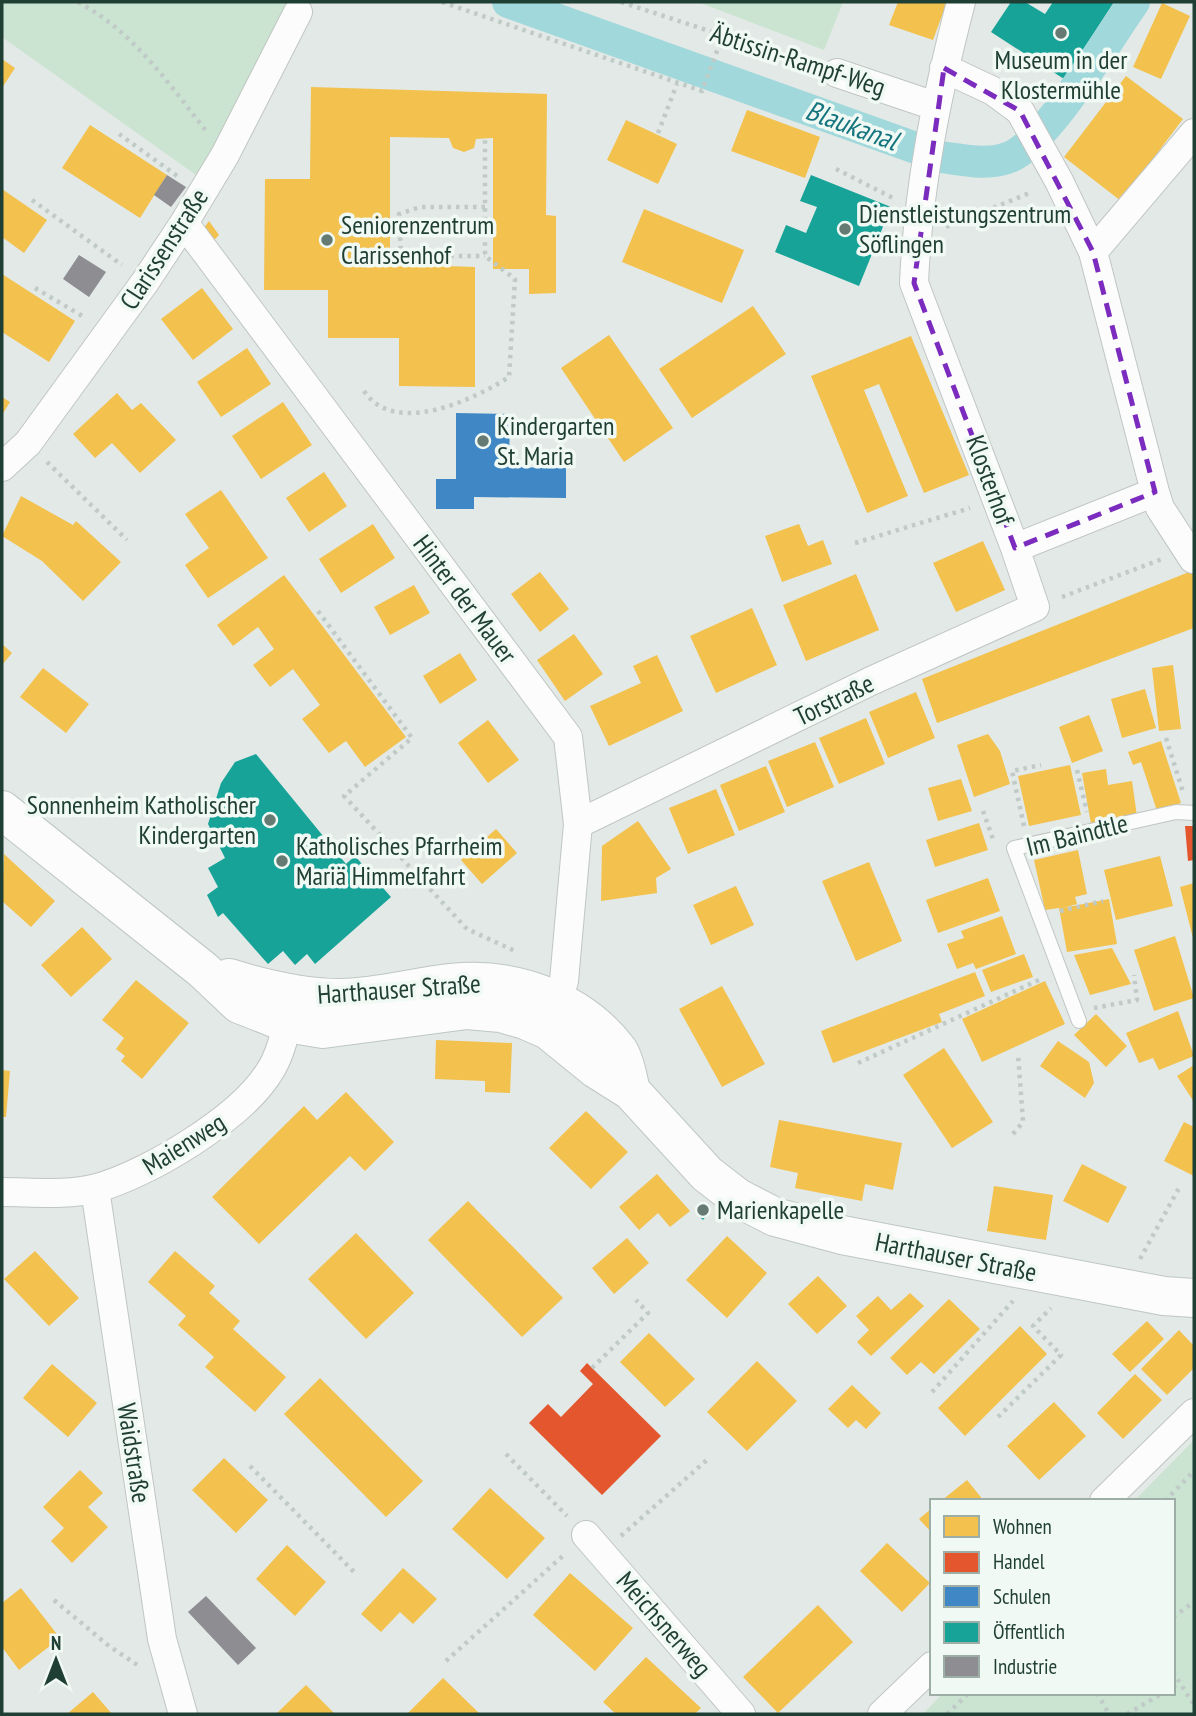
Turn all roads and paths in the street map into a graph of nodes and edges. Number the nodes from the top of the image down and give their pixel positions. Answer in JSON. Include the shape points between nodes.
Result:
{"nodes":[{"id":1,"x":78,"y":2,"type":"edge"},
{"id":2,"x":442,"y":2,"type":"edge"},
{"id":3,"x":621,"y":2,"type":"edge"},
{"id":4,"x":961,"y":2,"type":"edge"},
{"id":5,"x":298,"y":12,"type":"dead end"},
{"id":6,"x":723,"y":35,"type":"junction"},
{"id":7,"x":944,"y":68,"type":"junction"},
{"id":8,"x":837,"y":73,"type":"joint"},
{"id":9,"x":677,"y":84,"type":"junction"},
{"id":10,"x":932,"y":119,"type":"junction"},
{"id":11,"x":658,"y":133,"type":"dead end"},
{"id":12,"x":1194,"y":133,"type":"edge"},
{"id":13,"x":120,"y":134,"type":"dead end"},
{"id":14,"x":485,"y":138,"type":"dead end"},
{"id":15,"x":225,"y":155,"type":"junction"},
{"id":16,"x":836,"y":169,"type":"dead end"},
{"id":17,"x":1052,"y":170,"type":"junction"},
{"id":18,"x":201,"y":193,"type":"junction"},
{"id":19,"x":32,"y":200,"type":"dead end"},
{"id":20,"x":485,"y":207,"type":"junction"},
{"id":21,"x":184,"y":223,"type":"junction"},
{"id":22,"x":919,"y":226,"type":"junction"},
{"id":23,"x":1093,"y":252,"type":"junction"},
{"id":24,"x":485,"y":256,"type":"junction"},
{"id":25,"x":145,"y":282,"type":"junction"},
{"id":26,"x":35,"y":288,"type":"dead end"},
{"id":27,"x":109,"y":332,"type":"junction"},
{"id":28,"x":364,"y":391,"type":"dead end"},
{"id":29,"x":28,"y":443,"type":"junction"},
{"id":30,"x":2,"y":467,"type":"edge"},
{"id":31,"x":1155,"y":492,"type":"junction"},
{"id":32,"x":997,"y":499,"type":"junction"},
{"id":33,"x":127,"y":540,"type":"dead end"},
{"id":34,"x":855,"y":543,"type":"dead end"},
{"id":35,"x":1015,"y":548,"type":"junction"},
{"id":36,"x":1190,"y":554,"type":"edge"},
{"id":37,"x":1035,"y":607,"type":"junction"},
{"id":38,"x":318,"y":611,"type":"dead end"},
{"id":39,"x":1166,"y":738,"type":"dead end"},
{"id":40,"x":1041,"y":765,"type":"dead end"},
{"id":41,"x":1077,"y":770,"type":"dead end"},
{"id":42,"x":2,"y":810,"type":"edge"},
{"id":43,"x":1192,"y":813,"type":"edge"},
{"id":44,"x":578,"y":824,"type":"junction"},
{"id":45,"x":1091,"y":830,"type":"junction"},
{"id":46,"x":1029,"y":844,"type":"junction"},
{"id":47,"x":1103,"y":901,"type":"dead end"},
{"id":48,"x":1042,"y":915,"type":"junction"},
{"id":49,"x":467,"y":929,"type":"dead end"},
{"id":50,"x":1061,"y":969,"type":"junction"},
{"id":51,"x":1134,"y":975,"type":"dead end"},
{"id":52,"x":290,"y":1009,"type":"junction"},
{"id":53,"x":553,"y":1016,"type":"junction"},
{"id":54,"x":1077,"y":1016,"type":"joint"},
{"id":55,"x":1018,"y":1054,"type":"dead end"},
{"id":56,"x":858,"y":1063,"type":"dead end"},
{"id":57,"x":1013,"y":1134,"type":"dead end"},
{"id":58,"x":1179,"y":1188,"type":"dead end"},
{"id":59,"x":95,"y":1189,"type":"junction"},
{"id":60,"x":2,"y":1192,"type":"edge"},
{"id":61,"x":1020,"y":1270,"type":"junction"},
{"id":62,"x":1061,"y":1277,"type":"junction"},
{"id":63,"x":636,"y":1300,"type":"dead end"},
{"id":64,"x":1171,"y":1300,"type":"edge"},
{"id":65,"x":592,"y":1368,"type":"dead end"},
{"id":66,"x":932,"y":1392,"type":"dead end"},
{"id":67,"x":1194,"y":1413,"type":"edge"},
{"id":68,"x":998,"y":1417,"type":"dead end"},
{"id":69,"x":506,"y":1454,"type":"dead end"},
{"id":70,"x":708,"y":1459,"type":"dead end"},
{"id":71,"x":250,"y":1466,"type":"dead end"},
{"id":72,"x":1194,"y":1472,"type":"edge"},
{"id":73,"x":1106,"y":1499,"type":"edge"},
{"id":74,"x":1167,"y":1499,"type":"edge"},
{"id":75,"x":594,"y":1544,"type":"junction"},
{"id":76,"x":356,"y":1574,"type":"dead end"},
{"id":77,"x":54,"y":1600,"type":"dead end"},
{"id":78,"x":1194,"y":1602,"type":"edge"},
{"id":79,"x":1175,"y":1616,"type":"edge"},
{"id":80,"x":446,"y":1661,"type":"dead end"},
{"id":81,"x":930,"y":1668,"type":"edge"},
{"id":82,"x":1175,"y":1675,"type":"edge"},
{"id":83,"x":1180,"y":1684,"type":"junction"},
{"id":84,"x":1175,"y":1687,"type":"edge"},
{"id":85,"x":967,"y":1695,"type":"edge"},
{"id":86,"x":1098,"y":1695,"type":"edge"},
{"id":87,"x":1159,"y":1695,"type":"edge"},
{"id":88,"x":179,"y":1702,"type":"edge"},
{"id":89,"x":1194,"y":1705,"type":"edge"},
{"id":90,"x":741,"y":1714,"type":"edge"},
{"id":91,"x":882,"y":1714,"type":"edge"},
{"id":92,"x":947,"y":1714,"type":"edge"},
{"id":93,"x":1109,"y":1714,"type":"edge"},
{"id":94,"x":1126,"y":1714,"type":"edge"}],
"edges":[{"from":1,"to":15,"type":"path","via":[[122,31],[147,56]]},
{"from":2,"to":9,"type":"path"},
{"from":3,"to":6,"type":"path","name":"Äbtissin-Rampf-Weg"},
{"from":4,"to":7,"type":"street","name":"Klosterhof"},
{"from":5,"to":15,"type":"street","name":"Clarissenstraße"},
{"from":6,"to":8,"type":"path","name":"Äbtissin-Rampf-Weg"},
{"from":6,"to":9,"type":"path","via":[[702,91]]},
{"from":7,"to":10,"type":"street","name":"Klosterhof"},
{"from":7,"to":17,"type":"street","via":[[993,91],[1020,111]]},
{"from":8,"to":10,"type":"street","name":"Äbtissin-Rampf-Weg"},
{"from":9,"to":11,"type":"path"},
{"from":10,"to":22,"type":"street","name":"Klosterhof"},
{"from":12,"to":23,"type":"street"},
{"from":13,"to":18,"type":"path"},
{"from":14,"to":20,"type":"path"},
{"from":15,"to":18,"type":"street","name":"Clarissenstraße"},
{"from":16,"to":22,"type":"path"},
{"from":17,"to":22,"type":"path"},
{"from":17,"to":23,"type":"street"},
{"from":18,"to":21,"type":"street","name":"Clarissenstraße"},
{"from":19,"to":25,"type":"path"},
{"from":20,"to":24,"type":"path"},
{"from":20,"to":24,"type":"path","via":[[420,207],[399,214],[401,256]]},
{"from":21,"to":25,"type":"street","name":"Clarissenstraße"},
{"from":21,"to":44,"type":"street","name":"Hinter der Mauer","via":[[568,737]]},
{"from":22,"to":32,"type":"street","name":"Klosterhof","via":[[914,283]]},
{"from":23,"to":31,"type":"street"},
{"from":24,"to":28,"type":"path","via":[[515,279],[509,377],[482,395],[430,412],[395,411],[371,402]]},
{"from":25,"to":27,"type":"street","name":"Clarissenstraße"},
{"from":26,"to":27,"type":"path"},
{"from":27,"to":29,"type":"street","name":"Clarissenstraße"},
{"from":29,"to":30,"type":"street","name":"Clarissenstraße"},
{"from":29,"to":33,"type":"path"},
{"from":31,"to":35,"type":"street","name":"Klosterhof"},
{"from":31,"to":36,"type":"street","via":[[1160,508]]},
{"from":32,"to":34,"type":"path"},
{"from":32,"to":35,"type":"street","name":"Klosterhof"},
{"from":35,"to":37,"type":"street"},
{"from":36,"to":37,"type":"path"},
{"from":37,"to":44,"type":"street","name":"Torstraße"},
{"from":38,"to":49,"type":"path","via":[[412,738],[344,796]]},
{"from":39,"to":43,"type":"path"},
{"from":40,"to":46,"type":"path","via":[[1012,771]]},
{"from":41,"to":45,"type":"path"},
{"from":42,"to":52,"type":"street","name":"Harthauser Straße","via":[[203,970],[239,1004]]},
{"from":43,"to":45,"type":"lane","name":"Im Baindtle","via":[[1176,812]]},
{"from":44,"to":53,"type":"street","name":"Hinter der Mauer","via":[[565,981]]},
{"from":45,"to":46,"type":"lane","name":"Im Baindtle"},
{"from":46,"to":48,"type":"lane","name":"Im Baindtle","via":[[1014,848]]},
{"from":47,"to":48,"type":"path"},
{"from":48,"to":50,"type":"lane","name":"Im Baindtle"},
{"from":50,"to":54,"type":"lane","name":"Im Baindtle"},
{"from":50,"to":56,"type":"path"},
{"from":51,"to":54,"type":"path","via":[[1138,1000]]},
{"from":52,"to":53,"type":"street","name":"Harthauser Straße","via":[[323,1029],[467,1010]]},
{"from":52,"to":59,"type":"street","name":"Maienweg","via":[[268,1075],[233,1113],[136,1175]]},
{"from":53,"to":61,"type":"street","name":"Harthauser Straße","via":[[596,1069],[631,1091],[707,1174],[738,1198],[775,1217],[842,1235]]},
{"from":55,"to":57,"type":"path","via":[[1023,1122]]},
{"from":58,"to":64,"type":"path","via":[[1137,1264]]},
{"from":59,"to":60,"type":"street","name":"Maienweg"},
{"from":59,"to":88,"type":"street","name":"Waidstraße","via":[[162,1639]]},
{"from":61,"to":62,"type":"street","name":"Harthauser Straße"},
{"from":61,"to":66,"type":"path","via":[[1014,1301]]},
{"from":62,"to":64,"type":"street","name":"Harthauser Straße"},
{"from":62,"to":68,"type":"path","via":[[1053,1306],[1032,1326],[1061,1355]]},
{"from":63,"to":65,"type":"path","via":[[648,1313]]},
{"from":67,"to":73,"type":"street"},
{"from":69,"to":75,"type":"path"},
{"from":70,"to":75,"type":"path"},
{"from":71,"to":76,"type":"path"},
{"from":72,"to":74,"type":"path"},
{"from":75,"to":80,"type":"path"},
{"from":75,"to":90,"type":"street","name":"Meichsnerweg"},
{"from":77,"to":88,"type":"path"},
{"from":78,"to":79,"type":"path"},
{"from":81,"to":91,"type":"street"},
{"from":82,"to":83,"type":"path"},
{"from":83,"to":84,"type":"path"},
{"from":83,"to":89,"type":"path"},
{"from":85,"to":92,"type":"path"},
{"from":86,"to":93,"type":"path"},
{"from":87,"to":94,"type":"path"}]}
